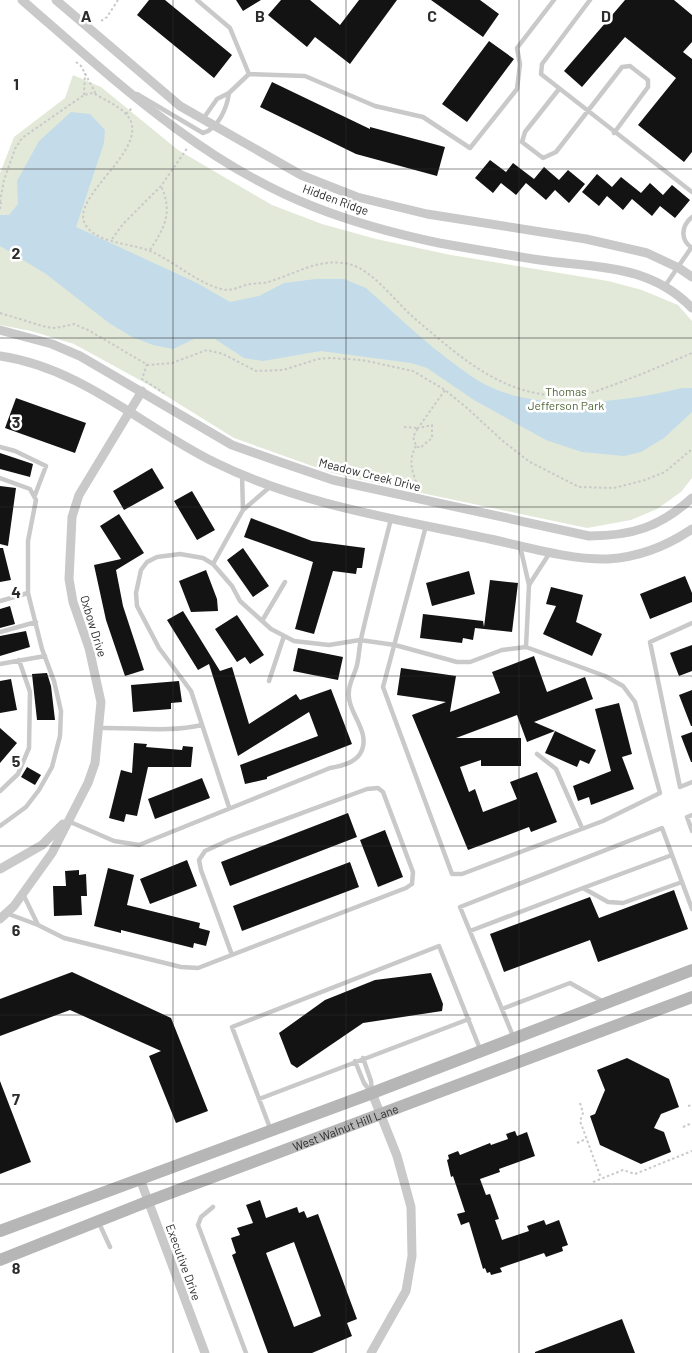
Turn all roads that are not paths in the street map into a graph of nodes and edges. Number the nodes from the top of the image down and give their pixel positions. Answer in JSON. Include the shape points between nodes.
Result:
{"nodes":[{"id":1,"x":23,"y":0,"type":"edge"},
{"id":2,"x":56,"y":0,"type":"edge"},
{"id":3,"x":197,"y":0,"type":"edge"},
{"id":4,"x":554,"y":0,"type":"edge"},
{"id":5,"x":590,"y":0,"type":"edge"},
{"id":6,"x":249,"y":74,"type":"junction"},
{"id":7,"x":558,"y":89,"type":"junction"},
{"id":8,"x":128,"y":90,"type":"junction"},
{"id":9,"x":229,"y":93,"type":"junction"},
{"id":10,"x":588,"y":112,"type":"junction"},
{"id":11,"x":203,"y":119,"type":"junction"},
{"id":12,"x":214,"y":126,"type":"junction"},
{"id":13,"x":614,"y":133,"type":"junction"},
{"id":14,"x":692,"y":183,"type":"edge"},
{"id":15,"x":690,"y":190,"type":"edge"},
{"id":16,"x":692,"y":217,"type":"edge"},
{"id":17,"x":692,"y":248,"type":"edge"},
{"id":18,"x":679,"y":268,"type":"junction"},
{"id":19,"x":692,"y":277,"type":"edge"},
{"id":20,"x":665,"y":286,"type":"junction"},
{"id":21,"x":692,"y":308,"type":"edge"},
{"id":22,"x":0,"y":330,"type":"edge"},
{"id":23,"x":0,"y":356,"type":"edge"},
{"id":24,"x":142,"y":391,"type":"junction"},
{"id":25,"x":129,"y":411,"type":"junction"},
{"id":26,"x":0,"y":447,"type":"edge"},
{"id":27,"x":242,"y":475,"type":"junction"},
{"id":28,"x":0,"y":478,"type":"edge"},
{"id":29,"x":271,"y":486,"type":"junction"},
{"id":30,"x":34,"y":495,"type":"junction"},
{"id":31,"x":692,"y":498,"type":"edge"},
{"id":32,"x":243,"y":510,"type":"junction"},
{"id":33,"x":391,"y":519,"type":"junction"},
{"id":34,"x":426,"y":526,"type":"junction"},
{"id":35,"x":692,"y":528,"type":"edge"},
{"id":36,"x":520,"y":545,"type":"junction"},
{"id":37,"x":550,"y":552,"type":"junction"},
{"id":38,"x":213,"y":564,"type":"junction"},
{"id":39,"x":285,"y":582,"type":"dead end"},
{"id":40,"x":529,"y":585,"type":"junction"},
{"id":41,"x":28,"y":593,"type":"junction"},
{"id":42,"x":0,"y":601,"type":"edge"},
{"id":43,"x":262,"y":621,"type":"junction"},
{"id":44,"x":36,"y":622,"type":"junction"},
{"id":45,"x":692,"y":624,"type":"edge"},
{"id":46,"x":0,"y":632,"type":"edge"},
{"id":47,"x":284,"y":636,"type":"junction"},
{"id":48,"x":360,"y":640,"type":"junction"},
{"id":49,"x":395,"y":645,"type":"junction"},
{"id":50,"x":526,"y":647,"type":"junction"},
{"id":51,"x":45,"y":656,"type":"junction"},
{"id":52,"x":19,"y":660,"type":"junction"},
{"id":53,"x":0,"y":664,"type":"edge"},
{"id":54,"x":269,"y":681,"type":"dead end"},
{"id":55,"x":202,"y":725,"type":"junction"},
{"id":56,"x":98,"y":728,"type":"junction"},
{"id":57,"x":537,"y":754,"type":"dead end"},
{"id":58,"x":692,"y":782,"type":"edge"},
{"id":59,"x":0,"y":791,"type":"edge"},
{"id":60,"x":229,"y":807,"type":"junction"},
{"id":61,"x":692,"y":815,"type":"edge"},
{"id":62,"x":67,"y":820,"type":"junction"},
{"id":63,"x":0,"y":826,"type":"edge"},
{"id":64,"x":582,"y":828,"type":"junction"},
{"id":65,"x":692,"y":831,"type":"edge"},
{"id":66,"x":672,"y":855,"type":"junction"},
{"id":67,"x":0,"y":869,"type":"edge"},
{"id":68,"x":682,"y":882,"type":"junction"},
{"id":69,"x":583,"y":888,"type":"junction"},
{"id":70,"x":23,"y":893,"type":"junction"},
{"id":71,"x":692,"y":909,"type":"edge"},
{"id":72,"x":3,"y":916,"type":"edge"},
{"id":73,"x":38,"y":924,"type":"junction"},
{"id":74,"x":470,"y":931,"type":"junction"},
{"id":75,"x":232,"y":955,"type":"junction"},
{"id":76,"x":692,"y":970,"type":"edge"},
{"id":77,"x":692,"y":996,"type":"edge"},
{"id":78,"x":605,"y":1003,"type":"junction"},
{"id":79,"x":502,"y":1009,"type":"junction"},
{"id":80,"x":469,"y":1019,"type":"junction"},
{"id":81,"x":514,"y":1038,"type":"junction"},
{"id":82,"x":481,"y":1050,"type":"junction"},
{"id":83,"x":363,"y":1058,"type":"junction"},
{"id":84,"x":355,"y":1061,"type":"junction"},
{"id":85,"x":372,"y":1092,"type":"junction"},
{"id":86,"x":259,"y":1099,"type":"junction"},
{"id":87,"x":380,"y":1114,"type":"junction"},
{"id":88,"x":271,"y":1130,"type":"junction"},
{"id":89,"x":140,"y":1179,"type":"junction"},
{"id":90,"x":149,"y":1201,"type":"junction"},
{"id":91,"x":213,"y":1207,"type":"dead end"},
{"id":92,"x":99,"y":1222,"type":"junction"},
{"id":93,"x":22,"y":1223,"type":"junction"},
{"id":94,"x":0,"y":1225,"type":"edge"},
{"id":95,"x":0,"y":1231,"type":"edge"},
{"id":96,"x":110,"y":1247,"type":"dead end"},
{"id":97,"x":15,"y":1256,"type":"junction"},
{"id":98,"x":0,"y":1260,"type":"edge"},
{"id":99,"x":0,"y":1271,"type":"edge"},
{"id":100,"x":205,"y":1353,"type":"edge"},
{"id":101,"x":246,"y":1353,"type":"edge"},
{"id":102,"x":371,"y":1353,"type":"edge"}],
"edges":[{"from":1,"to":8,"type":"street","name":"Hidden Ridge"},
{"from":2,"to":11,"type":"street","name":"Hidden Ridge","via":[[180,106]]},
{"from":3,"to":6,"type":"lane","via":[[230,28]]},
{"from":4,"to":6,"type":"lane","via":[[517,48],[520,64],[518,89],[470,148],[423,117],[375,106],[305,76]]},
{"from":5,"to":7,"type":"lane","via":[[540,69],[544,78]]},
{"from":6,"to":9,"type":"lane"},
{"from":7,"to":10,"type":"lane"},
{"from":7,"to":10,"type":"lane","via":[[525,132],[522,142],[543,158],[550,155],[556,152]]},
{"from":8,"to":12,"type":"lane","via":[[147,98],[203,133]]},
{"from":8,"to":20,"type":"street","name":"Hidden Ridge","via":[[192,141],[311,206],[378,228],[438,242],[540,260],[625,270]]},
{"from":9,"to":11,"type":"lane","via":[[217,99]]},
{"from":9,"to":12,"type":"lane","via":[[228,106]]},
{"from":10,"to":13,"type":"lane"},
{"from":10,"to":13,"type":"lane","via":[[622,67],[630,66],[648,80],[648,87]]},
{"from":11,"to":12,"type":"street","name":"Hidden Ridge"},
{"from":12,"to":18,"type":"street","name":"Hidden Ridge","via":[[301,175],[357,196],[427,214],[586,239],[638,251]]},
{"from":13,"to":15,"type":"lane"},
{"from":14,"to":15,"type":"lane"},
{"from":16,"to":17,"type":"lane","via":[[683,231],[685,242]]},
{"from":17,"to":18,"type":"lane"},
{"from":18,"to":19,"type":"street","name":"Hidden Ridge"},
{"from":18,"to":20,"type":"lane"},
{"from":20,"to":21,"type":"street","name":"Hidden Ridge"},
{"from":22,"to":24,"type":"street","name":"Meadow Creek Drive","via":[[52,344],[80,356]]},
{"from":23,"to":25,"type":"street","via":[[16,358],[73,378]]},
{"from":24,"to":25,"type":"street","name":"Oxbow Drive"},
{"from":24,"to":31,"type":"street","name":"Meadow Creek Drive","via":[[232,445],[333,480],[589,536],[617,536],[644,530],[668,518]]},
{"from":25,"to":27,"type":"street","via":[[193,451]]},
{"from":25,"to":56,"type":"street","name":"Oxbow Drive","via":[[79,495],[70,537],[70,587],[90,648],[101,702]]},
{"from":26,"to":30,"type":"lane","via":[[46,466]]},
{"from":27,"to":29,"type":"street"},
{"from":27,"to":32,"type":"lane"},
{"from":28,"to":30,"type":"lane","via":[[30,489]]},
{"from":29,"to":32,"type":"lane"},
{"from":29,"to":33,"type":"street","via":[[332,506]]},
{"from":30,"to":41,"type":"lane","via":[[28,541]]},
{"from":32,"to":38,"type":"lane"},
{"from":33,"to":34,"type":"street"},
{"from":33,"to":48,"type":"lane"},
{"from":34,"to":36,"type":"street"},
{"from":34,"to":49,"type":"lane"},
{"from":35,"to":37,"type":"street","via":[[663,545],[634,556],[597,559]]},
{"from":36,"to":37,"type":"street"},
{"from":36,"to":40,"type":"lane"},
{"from":37,"to":40,"type":"lane"},
{"from":38,"to":43,"type":"lane","via":[[240,601]]},
{"from":38,"to":55,"type":"lane","via":[[203,558],[180,554],[157,557],[141,570],[136,593],[141,617],[191,691]]},
{"from":39,"to":43,"type":"lane"},
{"from":40,"to":50,"type":"lane"},
{"from":41,"to":42,"type":"lane"},
{"from":41,"to":44,"type":"lane"},
{"from":43,"to":47,"type":"lane"},
{"from":44,"to":46,"type":"lane"},
{"from":44,"to":51,"type":"lane"},
{"from":45,"to":58,"type":"lane","via":[[650,642],[680,787]]},
{"from":47,"to":48,"type":"lane","via":[[309,644],[329,645]]},
{"from":47,"to":54,"type":"lane"},
{"from":48,"to":49,"type":"lane"},
{"from":48,"to":60,"type":"lane","via":[[357,664],[348,690],[362,733],[361,752],[344,765]]},
{"from":49,"to":50,"type":"lane","via":[[463,662],[502,650]]},
{"from":49,"to":64,"type":"lane","via":[[383,687],[452,874],[462,874]]},
{"from":50,"to":64,"type":"lane","via":[[605,676],[624,686],[635,702],[660,793]]},
{"from":51,"to":52,"type":"lane"},
{"from":51,"to":63,"type":"lane","via":[[61,711],[60,736],[52,767],[26,808]]},
{"from":52,"to":53,"type":"lane"},
{"from":52,"to":59,"type":"lane","via":[[30,692],[29,748],[18,774]]},
{"from":55,"to":56,"type":"lane","via":[[179,730]]},
{"from":55,"to":60,"type":"lane"},
{"from":56,"to":62,"type":"street","name":"Oxbow Drive","via":[[95,763],[88,783]]},
{"from":57,"to":64,"type":"lane","via":[[556,769]]},
{"from":60,"to":62,"type":"lane","via":[[139,845],[114,841]]},
{"from":61,"to":65,"type":"lane","via":[[686,817]]},
{"from":62,"to":67,"type":"street","name":"Oxbow Drive","via":[[42,845]]},
{"from":62,"to":70,"type":"street","name":"Oxbow Drive","via":[[52,853]]},
{"from":66,"to":68,"type":"lane"},
{"from":66,"to":69,"type":"lane"},
{"from":66,"to":74,"type":"lane","via":[[662,828],[460,907]]},
{"from":68,"to":69,"type":"lane","via":[[623,903],[608,902]]},
{"from":68,"to":71,"type":"lane"},
{"from":69,"to":74,"type":"lane"},
{"from":70,"to":72,"type":"street","name":"Oxbow Drive"},
{"from":70,"to":73,"type":"lane"},
{"from":72,"to":73,"type":"lane"},
{"from":73,"to":75,"type":"lane","via":[[64,938],[181,967],[198,968]]},
{"from":74,"to":79,"type":"lane"},
{"from":75,"to":75,"type":"lane","via":[[412,884],[413,872],[383,792],[378,788],[359,792],[205,851],[199,860],[201,870]]},
{"from":76,"to":78,"type":"main road","name":"West Walnut Hill Lane"},
{"from":77,"to":87,"type":"main road","name":"West Walnut Hill Lane"},
{"from":78,"to":79,"type":"lane","via":[[570,984]]},
{"from":78,"to":81,"type":"main road","name":"West Walnut Hill Lane"},
{"from":79,"to":81,"type":"lane"},
{"from":80,"to":82,"type":"lane"},
{"from":80,"to":83,"type":"lane"},
{"from":80,"to":86,"type":"lane","via":[[440,946],[232,1027]]},
{"from":81,"to":82,"type":"main road","name":"West Walnut Hill Lane"},
{"from":82,"to":85,"type":"main road","name":"West Walnut Hill Lane"},
{"from":83,"to":84,"type":"lane"},
{"from":83,"to":85,"type":"lane","via":[[372,1080]]},
{"from":84,"to":85,"type":"lane","via":[[364,1083]]},
{"from":84,"to":86,"type":"lane"},
{"from":85,"to":87,"type":"street"},
{"from":85,"to":88,"type":"main road","name":"West Walnut Hill Lane"},
{"from":86,"to":88,"type":"lane"},
{"from":87,"to":90,"type":"main road","name":"West Walnut Hill Lane"},
{"from":87,"to":102,"type":"street","via":[[397,1156],[411,1207],[412,1256],[406,1291]]},
{"from":88,"to":89,"type":"main road","name":"West Walnut Hill Lane"},
{"from":89,"to":90,"type":"street","name":"Executive Drive"},
{"from":89,"to":93,"type":"main road","name":"West Walnut Hill Lane"},
{"from":90,"to":92,"type":"main road","name":"West Walnut Hill Lane"},
{"from":90,"to":100,"type":"street","name":"Executive Drive"},
{"from":91,"to":101,"type":"lane","via":[[201,1217],[198,1225]]},
{"from":92,"to":96,"type":"lane"},
{"from":92,"to":97,"type":"main road","name":"West Walnut Hill Lane"},
{"from":93,"to":94,"type":"main road"},
{"from":93,"to":95,"type":"main road","name":"West Walnut Hill Lane"},
{"from":97,"to":98,"type":"main road","name":"West Walnut Hill Lane"},
{"from":97,"to":99,"type":"main road"}]}
